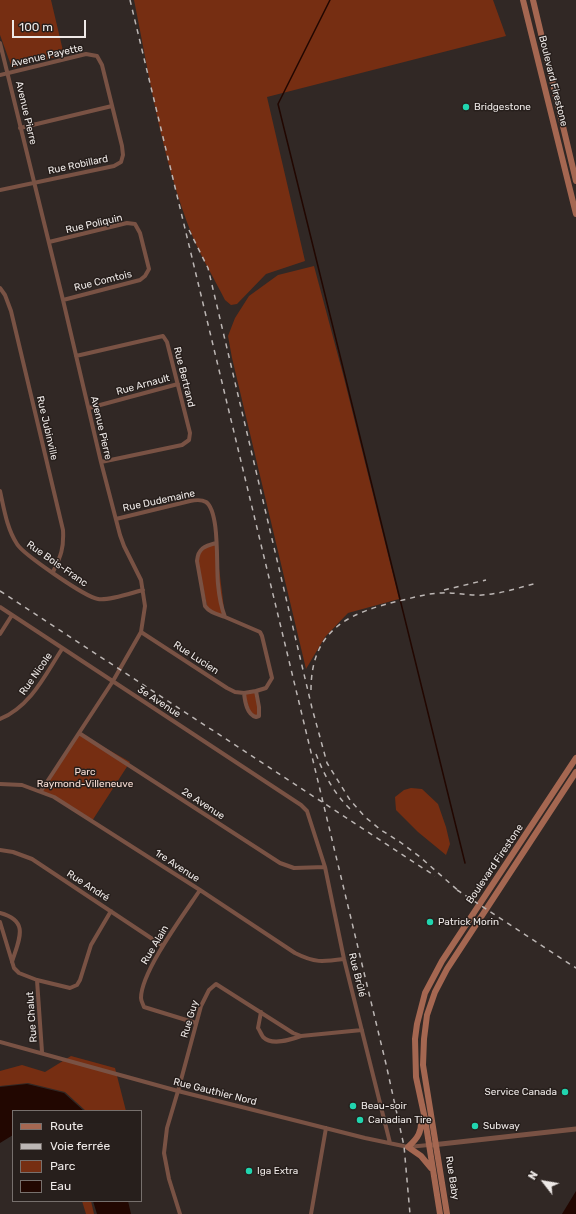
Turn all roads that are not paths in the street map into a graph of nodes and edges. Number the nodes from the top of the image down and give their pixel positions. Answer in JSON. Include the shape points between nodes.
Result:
{"nodes":[{"id":1,"x":523,"y":0,"type":"edge"},
{"id":2,"x":533,"y":0,"type":"edge"},
{"id":3,"x":0,"y":42,"type":"edge"},
{"id":4,"x":97,"y":56,"type":"joint"},
{"id":5,"x":8,"y":73,"type":"junction"},
{"id":6,"x":0,"y":75,"type":"edge"},
{"id":7,"x":112,"y":106,"type":"junction"},
{"id":8,"x":20,"y":128,"type":"junction"},
{"id":9,"x":576,"y":181,"type":"edge"},
{"id":10,"x":34,"y":183,"type":"junction"},
{"id":11,"x":0,"y":190,"type":"edge"},
{"id":12,"x":576,"y":214,"type":"edge"},
{"id":13,"x":49,"y":242,"type":"junction"},
{"id":14,"x":145,"y":276,"type":"joint"},
{"id":15,"x":0,"y":288,"type":"edge"},
{"id":16,"x":63,"y":300,"type":"junction"},
{"id":17,"x":76,"y":356,"type":"junction"},
{"id":18,"x":178,"y":384,"type":"junction"},
{"id":19,"x":89,"y":408,"type":"junction"},
{"id":20,"x":101,"y":462,"type":"junction"},
{"id":21,"x":0,"y":491,"type":"edge"},
{"id":22,"x":2,"y":506,"type":"edge"},
{"id":23,"x":116,"y":519,"type":"junction"},
{"id":24,"x":216,"y":543,"type":"junction"},
{"id":25,"x":53,"y":572,"type":"junction"},
{"id":26,"x":143,"y":590,"type":"junction"},
{"id":27,"x":0,"y":607,"type":"edge"},
{"id":28,"x":12,"y":615,"type":"junction"},
{"id":29,"x":225,"y":617,"type":"junction"},
{"id":30,"x":141,"y":632,"type":"junction"},
{"id":31,"x":0,"y":634,"type":"edge"},
{"id":32,"x":62,"y":649,"type":"junction"},
{"id":33,"x":113,"y":681,"type":"junction"},
{"id":34,"x":256,"y":691,"type":"junction"},
{"id":35,"x":244,"y":693,"type":"junction"},
{"id":36,"x":0,"y":719,"type":"edge"},
{"id":37,"x":79,"y":734,"type":"junction"},
{"id":38,"x":576,"y":758,"type":"edge"},
{"id":39,"x":576,"y":772,"type":"edge"},
{"id":40,"x":0,"y":784,"type":"edge"},
{"id":41,"x":42,"y":791,"type":"junction"},
{"id":42,"x":307,"y":811,"type":"joint"},
{"id":43,"x":0,"y":850,"type":"edge"},
{"id":44,"x":325,"y":867,"type":"junction"},
{"id":45,"x":200,"y":890,"type":"junction"},
{"id":46,"x":111,"y":911,"type":"junction"},
{"id":47,"x":0,"y":913,"type":"edge"},
{"id":48,"x":0,"y":922,"type":"edge"},
{"id":49,"x":164,"y":946,"type":"junction"},
{"id":50,"x":344,"y":959,"type":"junction"},
{"id":51,"x":12,"y":962,"type":"junction"},
{"id":52,"x":37,"y":980,"type":"junction"},
{"id":53,"x":261,"y":1012,"type":"junction"},
{"id":54,"x":196,"y":1023,"type":"junction"},
{"id":55,"x":362,"y":1030,"type":"junction"},
{"id":56,"x":301,"y":1036,"type":"junction"},
{"id":57,"x":0,"y":1042,"type":"edge"},
{"id":58,"x":42,"y":1052,"type":"junction"},
{"id":59,"x":178,"y":1091,"type":"junction"},
{"id":60,"x":420,"y":1095,"type":"junction"},
{"id":61,"x":326,"y":1128,"type":"junction"},
{"id":62,"x":576,"y":1128,"type":"edge"},
{"id":63,"x":390,"y":1143,"type":"junction"},
{"id":64,"x":437,"y":1144,"type":"junction"},
{"id":65,"x":429,"y":1145,"type":"junction"},
{"id":66,"x":408,"y":1147,"type":"junction"},
{"id":67,"x":433,"y":1171,"type":"junction"},
{"id":68,"x":180,"y":1214,"type":"edge"},
{"id":69,"x":312,"y":1214,"type":"edge"},
{"id":70,"x":440,"y":1214,"type":"edge"},
{"id":71,"x":448,"y":1214,"type":"edge"}],
"edges":[{"from":1,"to":12,"type":"main road","name":"Boulevard Firestone"},
{"from":2,"to":9,"type":"main road","name":"Boulevard Firestone"},
{"from":3,"to":5,"type":"street","name":"Avenue Pierre"},
{"from":4,"to":5,"type":"street","name":"Avenue Payette","via":[[86,54]]},
{"from":4,"to":7,"type":"street","name":"Rue Robillard","via":[[102,65]]},
{"from":5,"to":6,"type":"street","name":"Avenue Payette"},
{"from":5,"to":8,"type":"street","name":"Avenue Pierre"},
{"from":7,"to":8,"type":"street"},
{"from":7,"to":10,"type":"street","name":"Rue Robillard","via":[[122,146],[121,162],[114,166]]},
{"from":8,"to":10,"type":"street","name":"Avenue Pierre"},
{"from":10,"to":11,"type":"street","name":"Rue Robillard"},
{"from":10,"to":13,"type":"street","name":"Avenue Pierre"},
{"from":13,"to":14,"type":"street","name":"Rue Poliquin","via":[[135,224],[140,233],[149,269]]},
{"from":13,"to":16,"type":"street","name":"Avenue Pierre"},
{"from":14,"to":16,"type":"street","name":"Rue Comtois","via":[[140,280]]},
{"from":15,"to":25,"type":"street","name":"Rue Jubinville","via":[[11,311],[62,530],[63,548]]},
{"from":16,"to":17,"type":"street","name":"Avenue Pierre"},
{"from":17,"to":18,"type":"street","name":"Rue Bertrand","via":[[163,336],[167,342]]},
{"from":17,"to":19,"type":"street","name":"Avenue Pierre"},
{"from":18,"to":19,"type":"street","name":"Rue Arnault"},
{"from":18,"to":20,"type":"street","name":"Rue Bertrand","via":[[190,433],[189,440],[182,445]]},
{"from":19,"to":20,"type":"street","name":"Avenue Pierre"},
{"from":20,"to":23,"type":"street","name":"Avenue Pierre"},
{"from":21,"to":22,"type":"street","name":"Rue Bois-Franc"},
{"from":22,"to":25,"type":"street","name":"Rue Bois-Franc","via":[[18,546],[28,556]]},
{"from":23,"to":24,"type":"street","name":"Rue Dudemaine","via":[[199,500],[206,502],[212,509]]},
{"from":23,"to":26,"type":"street","name":"Avenue Pierre","via":[[124,546],[137,571]]},
{"from":24,"to":29,"type":"street","via":[[218,584]]},
{"from":24,"to":29,"type":"street","via":[[199,550],[197,560],[205,606],[208,610]]},
{"from":25,"to":26,"type":"street","name":"Rue Bois-Franc","via":[[84,594],[98,599]]},
{"from":26,"to":30,"type":"street","name":"Avenue Pierre"},
{"from":27,"to":28,"type":"street","name":"3e Avenue"},
{"from":28,"to":31,"type":"street"},
{"from":28,"to":32,"type":"street","name":"3e Avenue"},
{"from":29,"to":34,"type":"street","via":[[256,629],[262,636],[272,678],[266,688]]},
{"from":30,"to":33,"type":"street","name":"Avenue Pierre"},
{"from":30,"to":35,"type":"street","name":"Rue Lucien","via":[[227,688]]},
{"from":32,"to":33,"type":"street","name":"3e Avenue"},
{"from":32,"to":36,"type":"street","name":"Rue Nicole","via":[[29,699],[11,714]]},
{"from":33,"to":37,"type":"street","name":"Avenue Pierre"},
{"from":33,"to":42,"type":"street","name":"3e Avenue","via":[[302,805]]},
{"from":34,"to":35,"type":"street","name":"Rue Lucien"},
{"from":34,"to":35,"type":"street","via":[[260,712],[256,717],[249,713]]},
{"from":37,"to":41,"type":"street","name":"Avenue Pierre"},
{"from":37,"to":44,"type":"street","name":"2e Avenue","via":[[280,863],[294,868]]},
{"from":38,"to":60,"type":"main road","name":"Boulevard Firestone","via":[[442,961],[425,993],[415,1039],[416,1077]]},
{"from":39,"to":64,"type":"main road","name":"Boulevard Firestone","via":[[447,969],[435,992],[427,1015],[423,1065]]},
{"from":40,"to":41,"type":"street","name":"1re Avenue","via":[[22,785]]},
{"from":41,"to":45,"type":"street","name":"1re Avenue"},
{"from":42,"to":44,"type":"street","name":"Rue Brûlé"},
{"from":43,"to":46,"type":"street","name":"Rue André","via":[[32,859]]},
{"from":44,"to":50,"type":"street","name":"Rue Brûlé"},
{"from":45,"to":49,"type":"street","name":"Rue Alain"},
{"from":45,"to":50,"type":"street","name":"1re Avenue","via":[[300,956],[319,962]]},
{"from":46,"to":49,"type":"street","name":"Rue André"},
{"from":46,"to":52,"type":"street","via":[[91,945],[77,985],[70,988]]},
{"from":47,"to":51,"type":"street","via":[[14,919],[20,925]]},
{"from":48,"to":51,"type":"street"},
{"from":49,"to":54,"type":"street","name":"Rue Alain","via":[[150,968],[143,988],[141,999],[144,1007]]},
{"from":50,"to":55,"type":"street","name":"Rue Brûlé"},
{"from":51,"to":52,"type":"street","via":[[19,973]]},
{"from":52,"to":58,"type":"street","name":"Rue Chalut"},
{"from":53,"to":54,"type":"street","name":"Rue Guy","via":[[216,984],[209,990]]},
{"from":53,"to":56,"type":"street","name":"Rue Guy"},
{"from":53,"to":56,"type":"street","via":[[258,1028],[264,1038],[276,1042]]},
{"from":54,"to":59,"type":"street","name":"Rue Guy"},
{"from":55,"to":56,"type":"street"},
{"from":55,"to":63,"type":"street","name":"Rue Brûlé"},
{"from":57,"to":58,"type":"street","name":"Rue Gauthier Nord"},
{"from":58,"to":59,"type":"street","name":"Rue Gauthier Nord"},
{"from":59,"to":61,"type":"street","name":"Rue Gauthier Nord"},
{"from":59,"to":68,"type":"street","name":"Rue Guy","via":[[167,1128],[164,1153]]},
{"from":60,"to":65,"type":"main road","name":"Boulevard Firestone"},
{"from":60,"to":66,"type":"main road","via":[[421,1130]]},
{"from":61,"to":63,"type":"street","name":"Rue Gauthier Nord"},
{"from":61,"to":69,"type":"street"},
{"from":62,"to":64,"type":"street"},
{"from":63,"to":66,"type":"street","name":"Rue Gauthier Nord"},
{"from":64,"to":65,"type":"street"},
{"from":64,"to":71,"type":"main road","name":"Rue Baby"},
{"from":65,"to":66,"type":"street","name":"Rue Gauthier Nord"},
{"from":65,"to":67,"type":"main road","name":"Rue Baby"},
{"from":66,"to":67,"type":"main road","via":[[425,1159]]},
{"from":67,"to":70,"type":"main road","name":"Rue Baby"}]}
